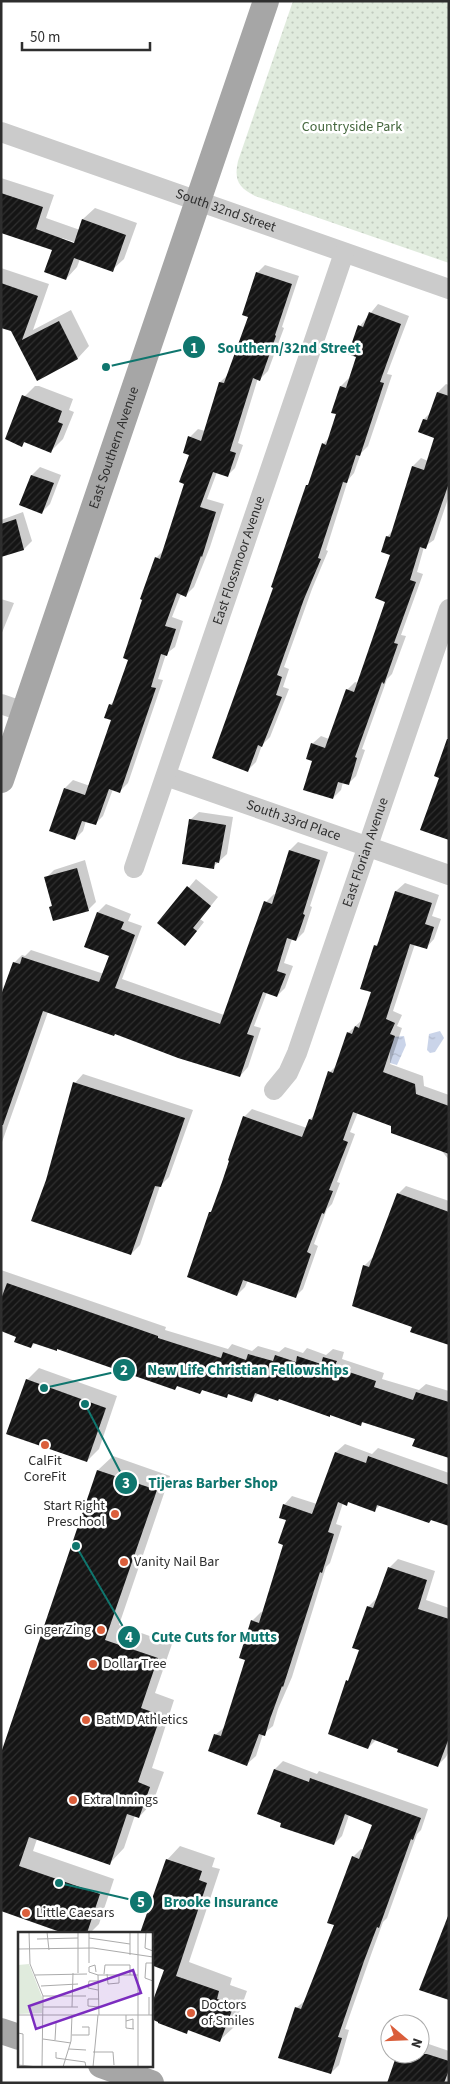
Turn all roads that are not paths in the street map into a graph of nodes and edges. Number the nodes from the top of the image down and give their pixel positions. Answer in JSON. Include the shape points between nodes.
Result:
{"nodes":[{"id":1,"x":266,"y":1,"type":"edge"},
{"id":2,"x":1,"y":132,"type":"edge"},
{"id":3,"x":199,"y":201,"type":"junction"},
{"id":4,"x":344,"y":253,"type":"junction"},
{"id":5,"x":449,"y":289,"type":"edge"},
{"id":6,"x":449,"y":609,"type":"edge"},
{"id":7,"x":13,"y":708,"type":"edge"},
{"id":8,"x":166,"y":776,"type":"junction"},
{"id":9,"x":1,"y":780,"type":"edge"},
{"id":10,"x":368,"y":847,"type":"junction"},
{"id":11,"x":134,"y":868,"type":"dead end"},
{"id":12,"x":449,"y":875,"type":"edge"},
{"id":13,"x":274,"y":1090,"type":"dead end"},
{"id":14,"x":1,"y":2031,"type":"edge"},
{"id":15,"x":18,"y":2037,"type":"edge"},
{"id":16,"x":104,"y":2066,"type":"edge"},
{"id":17,"x":151,"y":2083,"type":"edge"}],
"edges":[{"from":1,"to":3,"type":"main road","name":"East Southern Avenue"},
{"from":2,"to":3,"type":"street","name":"South 32nd Street"},
{"from":3,"to":4,"type":"street","name":"South 32nd Street"},
{"from":3,"to":7,"type":"main road","name":"East Southern Avenue"},
{"from":4,"to":5,"type":"street","name":"South 32nd Street"},
{"from":4,"to":8,"type":"street","name":"East Flossmoor Avenue"},
{"from":6,"to":10,"type":"street","name":"East Florian Avenue"},
{"from":7,"to":9,"type":"main road","name":"East Southern Avenue"},
{"from":8,"to":10,"type":"street","name":"South 33rd Place"},
{"from":8,"to":11,"type":"street","name":"East Flossmoor Avenue"},
{"from":10,"to":12,"type":"street","name":"South 33rd Place"},
{"from":10,"to":13,"type":"street","name":"East Florian Avenue","via":[[297,1053],[288,1073]]},
{"from":14,"to":15,"type":"main road"},
{"from":16,"to":17,"type":"main road"}]}
